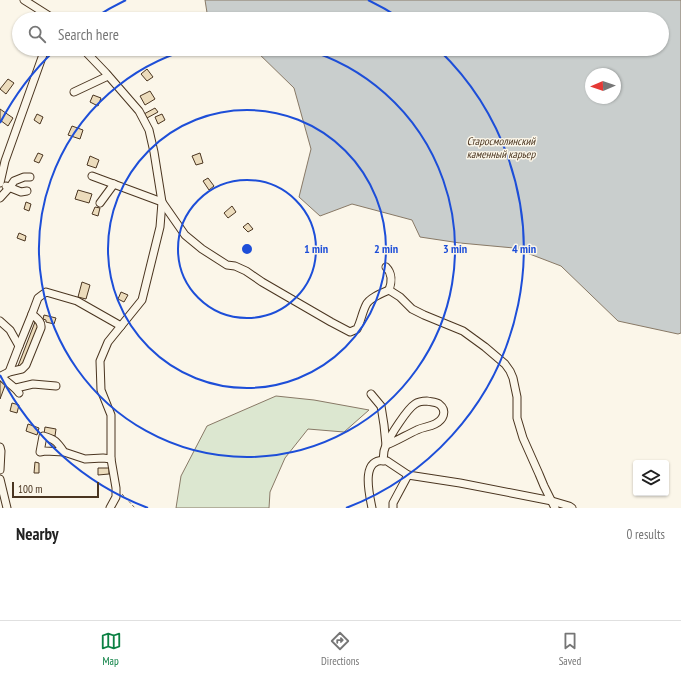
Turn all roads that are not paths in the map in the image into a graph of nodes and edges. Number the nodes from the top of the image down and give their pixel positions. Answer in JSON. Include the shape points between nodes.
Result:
{"nodes":[{"id":1,"x":24,"y":0,"type":"edge"},
{"id":2,"x":43,"y":12,"type":"edge"},
{"id":3,"x":42,"y":56,"type":"edge"},
{"id":4,"x":89,"y":56,"type":"edge"},
{"id":5,"x":108,"y":76,"type":"junction"},
{"id":6,"x":74,"y":92,"type":"dead end"},
{"id":7,"x":92,"y":176,"type":"dead end"},
{"id":8,"x":30,"y":177,"type":"dead end"},
{"id":9,"x":0,"y":183,"type":"edge"},
{"id":10,"x":114,"y":184,"type":"junction"},
{"id":11,"x":10,"y":187,"type":"junction"},
{"id":12,"x":27,"y":191,"type":"dead end"},
{"id":13,"x":0,"y":198,"type":"edge"},
{"id":14,"x":162,"y":202,"type":"junction"},
{"id":15,"x":100,"y":203,"type":"dead end"},
{"id":16,"x":386,"y":267,"type":"dead end"},
{"id":17,"x":389,"y":290,"type":"junction"},
{"id":18,"x":32,"y":314,"type":"junction"},
{"id":19,"x":0,"y":321,"type":"edge"},
{"id":20,"x":121,"y":326,"type":"junction"},
{"id":21,"x":19,"y":346,"type":"junction"},
{"id":22,"x":9,"y":372,"type":"junction"},
{"id":23,"x":0,"y":376,"type":"edge"},
{"id":24,"x":56,"y":386,"type":"dead end"},
{"id":25,"x":371,"y":394,"type":"dead end"},
{"id":26,"x":386,"y":445,"type":"junction"},
{"id":27,"x":0,"y":447,"type":"edge"},
{"id":28,"x":64,"y":452,"type":"junction"},
{"id":29,"x":111,"y":459,"type":"junction"},
{"id":30,"x":383,"y":460,"type":"junction"},
{"id":31,"x":0,"y":470,"type":"edge"},
{"id":32,"x":408,"y":475,"type":"junction"},
{"id":33,"x":0,"y":479,"type":"edge"},
{"id":34,"x":553,"y":505,"type":"edge"},
{"id":35,"x":7,"y":508,"type":"edge"},
{"id":36,"x":110,"y":508,"type":"edge"},
{"id":37,"x":372,"y":508,"type":"edge"},
{"id":38,"x":393,"y":508,"type":"edge"},
{"id":39,"x":572,"y":508,"type":"edge"}],
"edges":[{"from":1,"to":2,"type":"street"},
{"from":3,"to":9,"type":"street","via":[[5,161]]},
{"from":4,"to":5,"type":"street"},
{"from":5,"to":6,"type":"street"},
{"from":5,"to":14,"type":"street","via":[[139,111],[149,130]]},
{"from":7,"to":10,"type":"street"},
{"from":8,"to":11,"type":"street","via":[[14,182]]},
{"from":9,"to":11,"type":"street"},
{"from":10,"to":14,"type":"street"},
{"from":10,"to":15,"type":"street"},
{"from":11,"to":12,"type":"street","via":[[21,192]]},
{"from":11,"to":13,"type":"street"},
{"from":14,"to":17,"type":"street","via":[[185,235],[202,250],[227,265],[246,271],[350,332],[357,329],[366,303]]},
{"from":14,"to":20,"type":"street","via":[[160,227],[142,300]]},
{"from":16,"to":17,"type":"street","via":[[391,278]]},
{"from":17,"to":34,"type":"street","via":[[424,315],[463,331],[506,364],[513,378],[517,397],[516,418]]},
{"from":18,"to":20,"type":"street","via":[[38,298],[46,292],[77,301]]},
{"from":18,"to":21,"type":"street"},
{"from":18,"to":22,"type":"street","via":[[40,321],[41,328],[26,365],[22,369]]},
{"from":19,"to":21,"type":"street","via":[[10,330]]},
{"from":20,"to":29,"type":"street","via":[[108,342],[100,361],[102,390],[111,415]]},
{"from":21,"to":22,"type":"street"},
{"from":22,"to":23,"type":"street"},
{"from":23,"to":24,"type":"street","via":[[17,390],[33,384]]},
{"from":25,"to":26,"type":"street","via":[[381,406]]},
{"from":26,"to":26,"type":"street","via":[[416,403],[427,400],[443,409],[444,416],[435,424]]},
{"from":26,"to":30,"type":"street"},
{"from":27,"to":31,"type":"street"},
{"from":28,"to":28,"type":"street","via":[[40,452],[43,436],[57,442]]},
{"from":28,"to":29,"type":"street","via":[[85,459]]},
{"from":29,"to":36,"type":"street","via":[[116,497]]},
{"from":30,"to":32,"type":"street"},
{"from":30,"to":37,"type":"street","via":[[371,466],[369,474]]},
{"from":32,"to":34,"type":"street","via":[[460,483]]},
{"from":32,"to":38,"type":"street","via":[[393,503]]},
{"from":33,"to":35,"type":"street"},
{"from":34,"to":39,"type":"street"}]}
